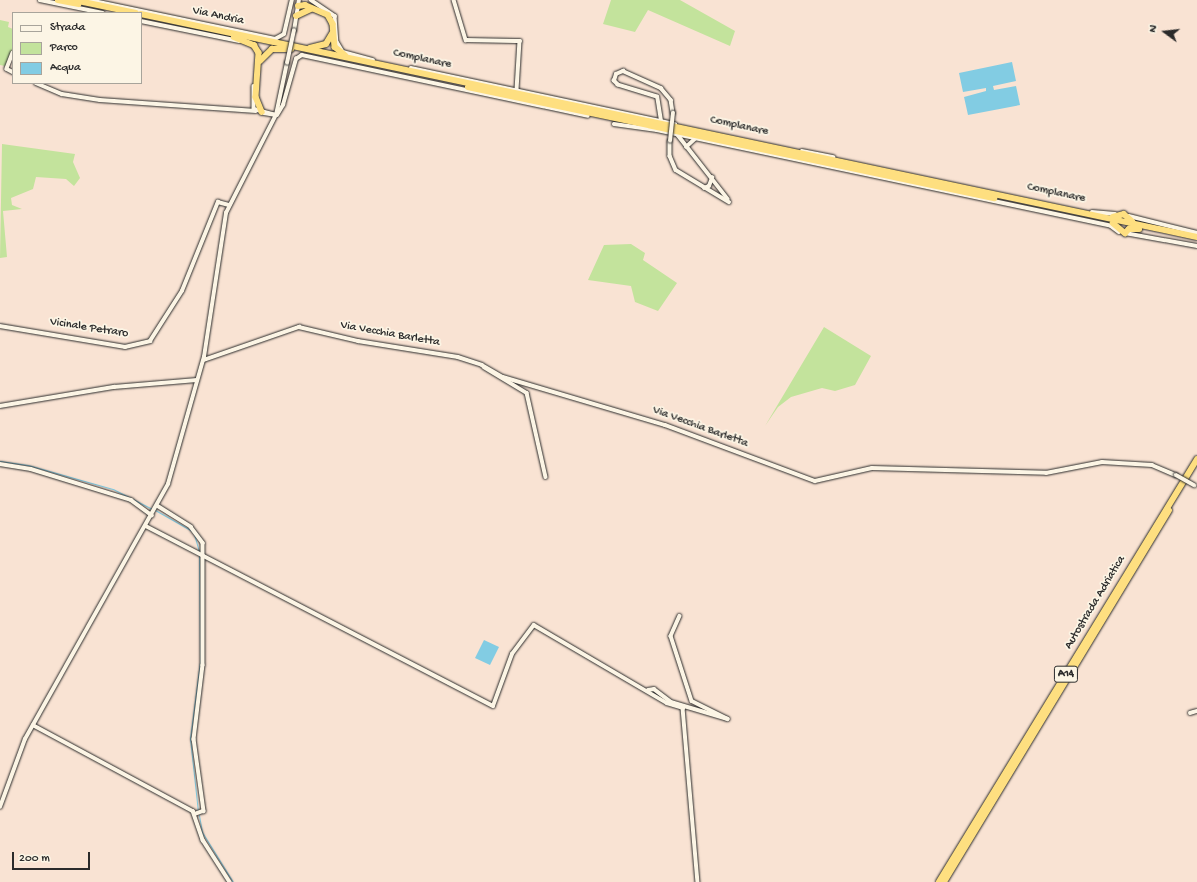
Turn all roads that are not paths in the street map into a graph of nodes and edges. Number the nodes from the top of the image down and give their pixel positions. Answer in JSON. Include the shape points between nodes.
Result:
{"nodes":[{"id":1,"x":40,"y":0,"type":"edge"},
{"id":2,"x":58,"y":0,"type":"edge"},
{"id":3,"x":74,"y":0,"type":"edge"},
{"id":4,"x":89,"y":0,"type":"edge"},
{"id":5,"x":292,"y":0,"type":"edge"},
{"id":6,"x":311,"y":0,"type":"edge"},
{"id":7,"x":454,"y":0,"type":"edge"},
{"id":8,"x":302,"y":4,"type":"edge"},
{"id":9,"x":98,"y":12,"type":"edge"},
{"id":10,"x":114,"y":12,"type":"edge"},
{"id":11,"x":131,"y":12,"type":"edge"},
{"id":12,"x":142,"y":14,"type":"edge"},
{"id":13,"x":296,"y":16,"type":"joint"},
{"id":14,"x":142,"y":18,"type":"edge"},
{"id":15,"x":142,"y":21,"type":"edge"},
{"id":16,"x":333,"y":32,"type":"junction"},
{"id":17,"x":234,"y":37,"type":"junction"},
{"id":18,"x":301,"y":48,"type":"junction"},
{"id":19,"x":291,"y":49,"type":"junction"},
{"id":20,"x":12,"y":56,"type":"edge"},
{"id":21,"x":260,"y":62,"type":"junction"},
{"id":22,"x":366,"y":62,"type":"junction"},
{"id":23,"x":12,"y":71,"type":"edge"},
{"id":24,"x":38,"y":84,"type":"edge"},
{"id":25,"x":517,"y":90,"type":"junction"},
{"id":26,"x":278,"y":107,"type":"junction"},
{"id":27,"x":260,"y":111,"type":"junction"},
{"id":28,"x":270,"y":114,"type":"junction"},
{"id":29,"x":276,"y":115,"type":"junction"},
{"id":30,"x":588,"y":116,"type":"dead end"},
{"id":31,"x":661,"y":121,"type":"junction"},
{"id":32,"x":273,"y":123,"type":"junction"},
{"id":33,"x":614,"y":124,"type":"dead end"},
{"id":34,"x":676,"y":134,"type":"junction"},
{"id":35,"x":687,"y":136,"type":"junction"},
{"id":36,"x":697,"y":138,"type":"junction"},
{"id":37,"x":686,"y":147,"type":"junction"},
{"id":38,"x":711,"y":175,"type":"junction"},
{"id":39,"x":720,"y":187,"type":"junction"},
{"id":40,"x":704,"y":188,"type":"junction"},
{"id":41,"x":714,"y":191,"type":"junction"},
{"id":42,"x":229,"y":206,"type":"junction"},
{"id":43,"x":1124,"y":214,"type":"junction"},
{"id":44,"x":1106,"y":218,"type":"junction"},
{"id":45,"x":1113,"y":223,"type":"junction"},
{"id":46,"x":1140,"y":227,"type":"junction"},
{"id":47,"x":1126,"y":233,"type":"junction"},
{"id":48,"x":1197,"y":233,"type":"edge"},
{"id":49,"x":1197,"y":237,"type":"edge"},
{"id":50,"x":1197,"y":241,"type":"edge"},
{"id":51,"x":1197,"y":246,"type":"edge"},
{"id":52,"x":0,"y":326,"type":"edge"},
{"id":53,"x":204,"y":360,"type":"junction"},
{"id":54,"x":482,"y":365,"type":"junction"},
{"id":55,"x":197,"y":380,"type":"junction"},
{"id":56,"x":0,"y":406,"type":"edge"},
{"id":57,"x":1197,"y":459,"type":"edge"},
{"id":58,"x":0,"y":464,"type":"edge"},
{"id":59,"x":1195,"y":466,"type":"edge"},
{"id":60,"x":546,"y":477,"type":"dead end"},
{"id":61,"x":1195,"y":486,"type":"edge"},
{"id":62,"x":155,"y":510,"type":"junction"},
{"id":63,"x":146,"y":526,"type":"junction"},
{"id":64,"x":200,"y":554,"type":"junction"},
{"id":65,"x":680,"y":616,"type":"dead end"},
{"id":66,"x":648,"y":690,"type":"junction"},
{"id":67,"x":1197,"y":711,"type":"edge"},
{"id":68,"x":1190,"y":713,"type":"dead end"},
{"id":69,"x":33,"y":725,"type":"junction"},
{"id":70,"x":0,"y":807,"type":"edge"},
{"id":71,"x":197,"y":813,"type":"junction"},
{"id":72,"x":230,"y":882,"type":"edge"},
{"id":73,"x":698,"y":882,"type":"edge"},
{"id":74,"x":939,"y":882,"type":"edge"},
{"id":75,"x":944,"y":882,"type":"edge"}],
"edges":[{"from":1,"to":9,"type":"street"},
{"from":2,"to":10,"type":"highway"},
{"from":3,"to":11,"type":"highway"},
{"from":4,"to":5,"type":"street","name":"Via Andria","via":[[275,39],[284,34]]},
{"from":6,"to":25,"type":"street","name":"Complanare","via":[[335,16],[337,42],[347,54]]},
{"from":7,"to":25,"type":"street","via":[[466,40],[520,41]]},
{"from":8,"to":13,"type":"highway"},
{"from":8,"to":16,"type":"highway","via":[[328,15]]},
{"from":12,"to":18,"type":"highway"},
{"from":13,"to":26,"type":"street","bridge":true},
{"from":14,"to":17,"type":"highway"},
{"from":15,"to":27,"type":"street","name":"Via Andria","via":[[251,45],[256,52],[252,104]]},
{"from":16,"to":18,"type":"highway","via":[[326,44]]},
{"from":16,"to":22,"type":"highway","via":[[339,52]]},
{"from":17,"to":19,"type":"highway"},
{"from":17,"to":21,"type":"highway","via":[[254,45]]},
{"from":18,"to":22,"type":"highway"},
{"from":19,"to":21,"type":"highway","via":[[272,48]]},
{"from":19,"to":45,"type":"highway"},
{"from":20,"to":23,"type":"street","via":[[7,68]]},
{"from":21,"to":27,"type":"highway","via":[[256,97]]},
{"from":22,"to":44,"type":"highway"},
{"from":24,"to":27,"type":"street","via":[[62,94],[100,100]]},
{"from":25,"to":31,"type":"street","name":"Complanare"},
{"from":26,"to":28,"type":"street"},
{"from":26,"to":29,"type":"street"},
{"from":27,"to":28,"type":"street"},
{"from":28,"to":29,"type":"street"},
{"from":28,"to":32,"type":"street"},
{"from":29,"to":30,"type":"street","name":"Complanare","via":[[283,105],[296,58],[302,55]]},
{"from":29,"to":32,"type":"street"},
{"from":31,"to":40,"type":"street","bridge":true,"via":[[657,97],[618,86],[616,74],[622,71],[661,88],[671,100],[673,113],[670,156],[676,170]]},
{"from":31,"to":43,"type":"street","name":"Complanare","via":[[1106,215]]},
{"from":32,"to":42,"type":"street"},
{"from":33,"to":34,"type":"street","name":"Complanare"},
{"from":34,"to":35,"type":"street","name":"Complanare"},
{"from":34,"to":37,"type":"street"},
{"from":35,"to":36,"type":"street","name":"Complanare"},
{"from":35,"to":37,"type":"street"},
{"from":36,"to":37,"type":"street"},
{"from":36,"to":47,"type":"street","name":"Complanare","via":[[1111,226]]},
{"from":37,"to":38,"type":"street"},
{"from":38,"to":39,"type":"street"},
{"from":38,"to":40,"type":"street","via":[[712,181]]},
{"from":39,"to":40,"type":"street"},
{"from":39,"to":41,"type":"street"},
{"from":39,"to":41,"type":"street","via":[[729,202]]},
{"from":40,"to":41,"type":"street"},
{"from":42,"to":52,"type":"street","name":"Vicinale Petraro","via":[[218,202],[182,291],[146,343],[125,347]]},
{"from":42,"to":53,"type":"street"},
{"from":43,"to":44,"type":"highway"},
{"from":43,"to":46,"type":"highway","via":[[1127,220]]},
{"from":43,"to":48,"type":"street","name":"Complanare","via":[[1150,224]]},
{"from":44,"to":46,"type":"highway"},
{"from":45,"to":46,"type":"highway"},
{"from":45,"to":47,"type":"highway"},
{"from":46,"to":47,"type":"highway","via":[[1129,229]]},
{"from":46,"to":49,"type":"highway"},
{"from":46,"to":50,"type":"highway"},
{"from":47,"to":51,"type":"street","name":"Complanare","via":[[1152,235]]},
{"from":53,"to":54,"type":"street","name":"Via Vecchia Barletta","via":[[299,326]]},
{"from":53,"to":55,"type":"street"},
{"from":54,"to":60,"type":"street","via":[[491,374],[517,385],[527,393]]},
{"from":54,"to":61,"type":"street","name":"Via Vecchia Barletta","bridge":true,"via":[[492,372],[553,394],[569,396],[666,425],[815,481],[872,468],[1046,473],[1102,462],[1152,465]]},
{"from":55,"to":56,"type":"street","via":[[114,387]]},
{"from":55,"to":62,"type":"street","via":[[168,484]]},
{"from":57,"to":59,"type":"highway","number":"A14"},
{"from":58,"to":62,"type":"street","via":[[31,469],[106,491]]},
{"from":59,"to":74,"type":"highway","name":"Autostrada Adriatica","number":"A14"},
{"from":59,"to":75,"type":"highway","name":"Autostrada Adriatica","number":"A14"},
{"from":62,"to":63,"type":"street"},
{"from":62,"to":64,"type":"street","via":[[196,531],[201,536]]},
{"from":63,"to":64,"type":"street"},
{"from":63,"to":69,"type":"street"},
{"from":64,"to":66,"type":"street","via":[[493,706],[512,654],[534,625]]},
{"from":64,"to":71,"type":"street","via":[[203,665],[194,739],[204,811]]},
{"from":65,"to":66,"type":"street","via":[[671,636],[692,700],[698,706],[728,718],[684,706],[667,700],[654,689]]},
{"from":66,"to":73,"type":"street","via":[[685,711]]},
{"from":67,"to":68,"type":"street"},
{"from":69,"to":70,"type":"street"},
{"from":69,"to":71,"type":"street"},
{"from":71,"to":72,"type":"street","via":[[203,840]]}]}
